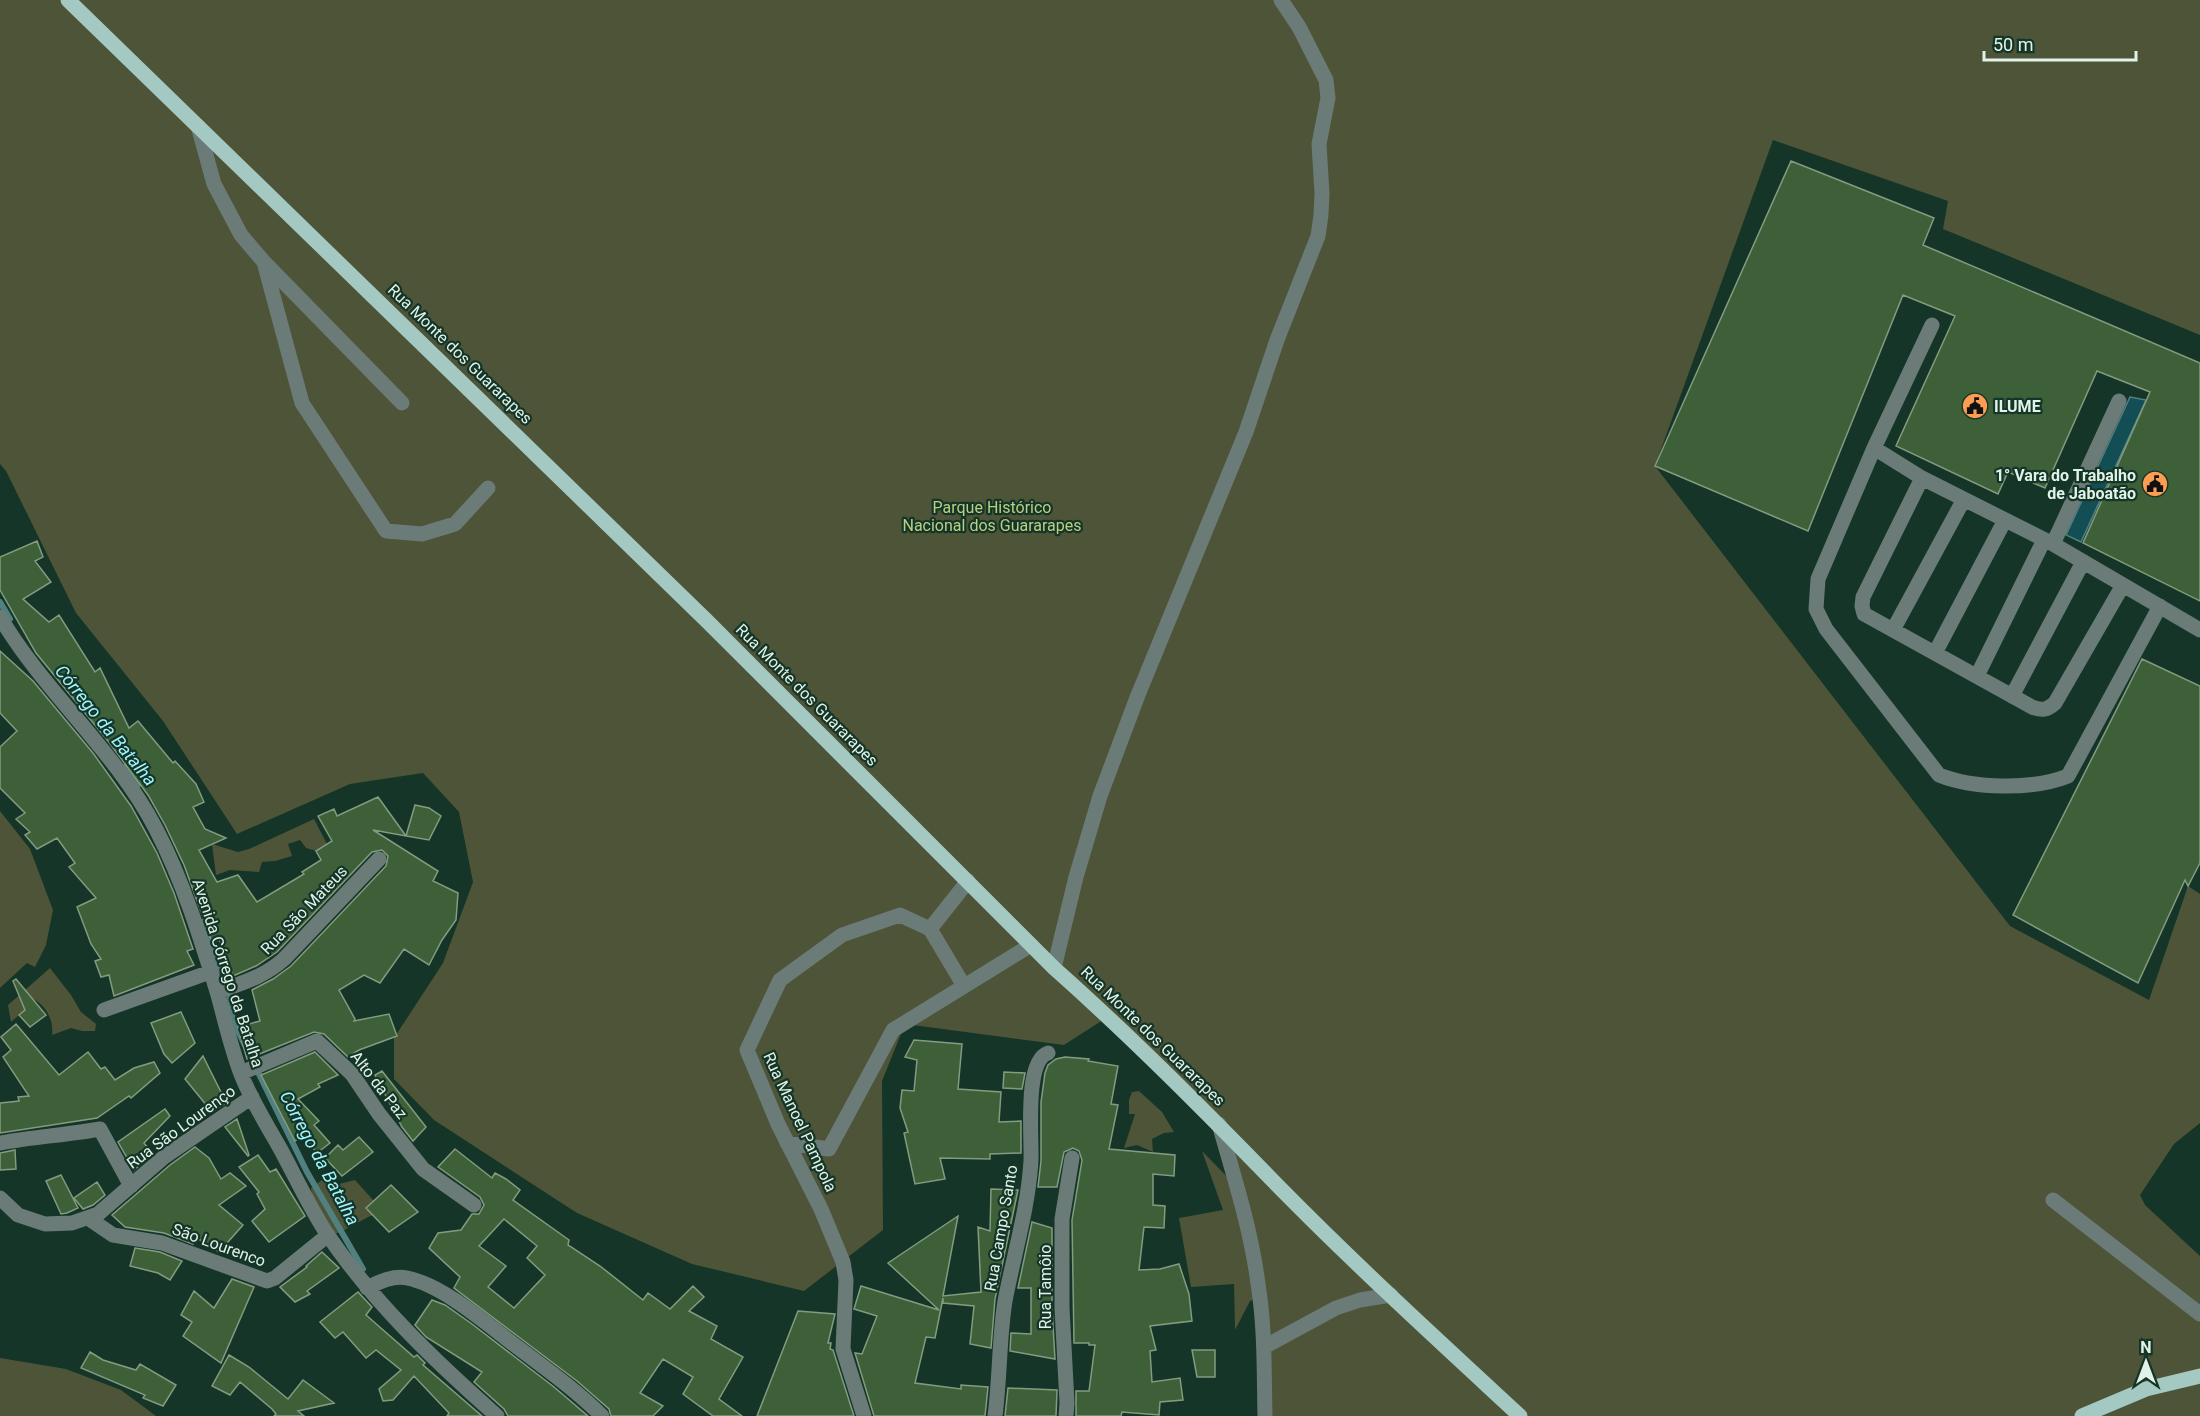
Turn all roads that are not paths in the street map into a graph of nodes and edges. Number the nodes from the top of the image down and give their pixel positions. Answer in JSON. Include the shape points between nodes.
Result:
{"nodes":[{"id":1,"x":68,"y":0,"type":"edge"},
{"id":2,"x":1281,"y":0,"type":"edge"},
{"id":3,"x":198,"y":126,"type":"junction"},
{"id":4,"x":264,"y":262,"type":"junction"},
{"id":5,"x":1932,"y":326,"type":"dead end"},
{"id":6,"x":2119,"y":401,"type":"dead end"},
{"id":7,"x":402,"y":403,"type":"dead end"},
{"id":8,"x":1874,"y":448,"type":"junction"},
{"id":9,"x":1922,"y":478,"type":"junction"},
{"id":10,"x":488,"y":488,"type":"dead end"},
{"id":11,"x":1964,"y":499,"type":"junction"},
{"id":12,"x":2005,"y":520,"type":"junction"},
{"id":13,"x":2049,"y":542,"type":"junction"},
{"id":14,"x":2083,"y":562,"type":"junction"},
{"id":15,"x":2123,"y":585,"type":"junction"},
{"id":16,"x":2160,"y":606,"type":"junction"},
{"id":17,"x":0,"y":616,"type":"edge"},
{"id":18,"x":1893,"y":630,"type":"junction"},
{"id":19,"x":2200,"y":630,"type":"edge"},
{"id":20,"x":1935,"y":653,"type":"junction"},
{"id":21,"x":1977,"y":676,"type":"junction"},
{"id":22,"x":2012,"y":696,"type":"junction"},
{"id":23,"x":379,"y":859,"type":"dead end"},
{"id":24,"x":968,"y":881,"type":"junction"},
{"id":25,"x":930,"y":929,"type":"junction"},
{"id":26,"x":1031,"y":945,"type":"junction"},
{"id":27,"x":1054,"y":968,"type":"junction"},
{"id":28,"x":210,"y":972,"type":"junction"},
{"id":29,"x":964,"y":986,"type":"junction"},
{"id":30,"x":217,"y":992,"type":"junction"},
{"id":31,"x":104,"y":1010,"type":"dead end"},
{"id":32,"x":1048,"y":1053,"type":"dead end"},
{"id":33,"x":241,"y":1073,"type":"junction"},
{"id":34,"x":252,"y":1097,"type":"junction"},
{"id":35,"x":1219,"y":1124,"type":"junction"},
{"id":36,"x":0,"y":1143,"type":"edge"},
{"id":37,"x":787,"y":1143,"type":"junction"},
{"id":38,"x":1071,"y":1158,"type":"dead end"},
{"id":39,"x":131,"y":1186,"type":"junction"},
{"id":40,"x":0,"y":1198,"type":"edge"},
{"id":41,"x":2053,"y":1200,"type":"dead end"},
{"id":42,"x":474,"y":1205,"type":"dead end"},
{"id":43,"x":88,"y":1218,"type":"junction"},
{"id":44,"x":328,"y":1235,"type":"junction"},
{"id":45,"x":367,"y":1288,"type":"junction"},
{"id":46,"x":1391,"y":1295,"type":"junction"},
{"id":47,"x":2200,"y":1314,"type":"edge"},
{"id":48,"x":1264,"y":1347,"type":"junction"},
{"id":49,"x":2200,"y":1376,"type":"edge"},
{"id":50,"x":497,"y":1416,"type":"edge"},
{"id":51,"x":602,"y":1416,"type":"edge"},
{"id":52,"x":864,"y":1416,"type":"edge"},
{"id":53,"x":995,"y":1416,"type":"edge"},
{"id":54,"x":1066,"y":1416,"type":"edge"},
{"id":55,"x":1265,"y":1416,"type":"edge"},
{"id":56,"x":1520,"y":1416,"type":"edge"},
{"id":57,"x":2082,"y":1416,"type":"edge"}],
"edges":[{"from":1,"to":3,"type":"main road","name":"Rua Monte dos Guararapes"},
{"from":2,"to":27,"type":"street","via":[[1326,80],[1328,98],[1318,144],[1322,193],[1318,236],[1246,432],[1100,796]]},
{"from":3,"to":4,"type":"street","via":[[214,184],[241,235]]},
{"from":3,"to":24,"type":"main road","name":"Rua Monte dos Guararapes"},
{"from":4,"to":7,"type":"street"},
{"from":4,"to":10,"type":"street","via":[[302,403],[386,531],[422,534],[455,524]]},
{"from":5,"to":8,"type":"street"},
{"from":6,"to":13,"type":"street"},
{"from":8,"to":9,"type":"street"},
{"from":8,"to":16,"type":"street","via":[[1818,579],[1816,609],[1938,776],[1954,782],[2002,786],[2068,776]]},
{"from":9,"to":11,"type":"street"},
{"from":9,"to":18,"type":"street","via":[[1863,597],[1864,614]]},
{"from":11,"to":12,"type":"street"},
{"from":11,"to":18,"type":"street"},
{"from":12,"to":13,"type":"street"},
{"from":12,"to":20,"type":"street"},
{"from":13,"to":14,"type":"street"},
{"from":13,"to":21,"type":"street"},
{"from":14,"to":15,"type":"street"},
{"from":14,"to":22,"type":"street"},
{"from":15,"to":16,"type":"street"},
{"from":15,"to":22,"type":"street","via":[[2055,703],[2040,710]]},
{"from":16,"to":19,"type":"street"},
{"from":17,"to":28,"type":"street","name":"Avenida Córrego da Batalha","via":[[34,668],[133,789],[181,887]]},
{"from":18,"to":20,"type":"street"},
{"from":20,"to":21,"type":"street"},
{"from":21,"to":22,"type":"street"},
{"from":23,"to":30,"type":"street","name":"Rua São Mateus","via":[[272,970]]},
{"from":24,"to":25,"type":"street"},
{"from":24,"to":26,"type":"main road","name":"Rua Monte dos Guararapes"},
{"from":25,"to":29,"type":"street"},
{"from":25,"to":37,"type":"street","name":"Rua Manoel Pampola","via":[[900,915],[861,928],[843,935],[780,980],[747,1050]]},
{"from":26,"to":27,"type":"main road","name":"Rua Monte dos Guararapes"},
{"from":26,"to":29,"type":"street"},
{"from":27,"to":35,"type":"main road","name":"Rua Monte dos Guararapes"},
{"from":28,"to":30,"type":"street","name":"Avenida Córrego da Batalha"},
{"from":28,"to":31,"type":"street"},
{"from":29,"to":37,"type":"street","via":[[893,1030],[829,1149]]},
{"from":30,"to":33,"type":"street","name":"Avenida Córrego da Batalha"},
{"from":32,"to":53,"type":"street","name":"Rua Campo Santo","via":[[1037,1063],[1031,1090],[1028,1196],[1005,1303]]},
{"from":33,"to":34,"type":"street","name":"Avenida Córrego da Batalha"},
{"from":33,"to":42,"type":"street","name":"Alto da Paz","via":[[317,1041],[352,1074],[423,1169]]},
{"from":34,"to":39,"type":"street","name":"Rua São Lourenço","via":[[164,1157]]},
{"from":34,"to":44,"type":"street","name":"Avenida Córrego da Batalha"},
{"from":35,"to":46,"type":"main road","name":"Rua Monte dos Guararapes"},
{"from":35,"to":48,"type":"street","via":[[1246,1216],[1259,1286]]},
{"from":36,"to":39,"type":"street","name":"Rua São Lourenço","via":[[100,1129]]},
{"from":37,"to":52,"type":"street","name":"Rua Manoel Pampola","via":[[843,1262],[843,1349]]},
{"from":38,"to":54,"type":"street","name":"Rua Tamôio","via":[[1062,1219]]},
{"from":39,"to":43,"type":"street","name":"Rua São Lourenço"},
{"from":40,"to":43,"type":"street","name":"Rua São Lourenço","via":[[18,1215],[45,1224]]},
{"from":41,"to":47,"type":"street"},
{"from":43,"to":44,"type":"street","name":"São Lourenco","via":[[113,1235],[162,1243],[267,1281]]},
{"from":44,"to":45,"type":"street","name":"Avenida Córrego da Batalha"},
{"from":45,"to":50,"type":"street","name":"Avenida Córrego da Batalha","via":[[443,1368]]},
{"from":45,"to":51,"type":"street","via":[[382,1280],[406,1277],[430,1287],[466,1308]]},
{"from":46,"to":48,"type":"street","via":[[1336,1308]]},
{"from":46,"to":56,"type":"main road","name":"Rua Monte dos Guararapes"},
{"from":48,"to":55,"type":"street"},
{"from":49,"to":57,"type":"main road","via":[[2146,1389]]}]}
